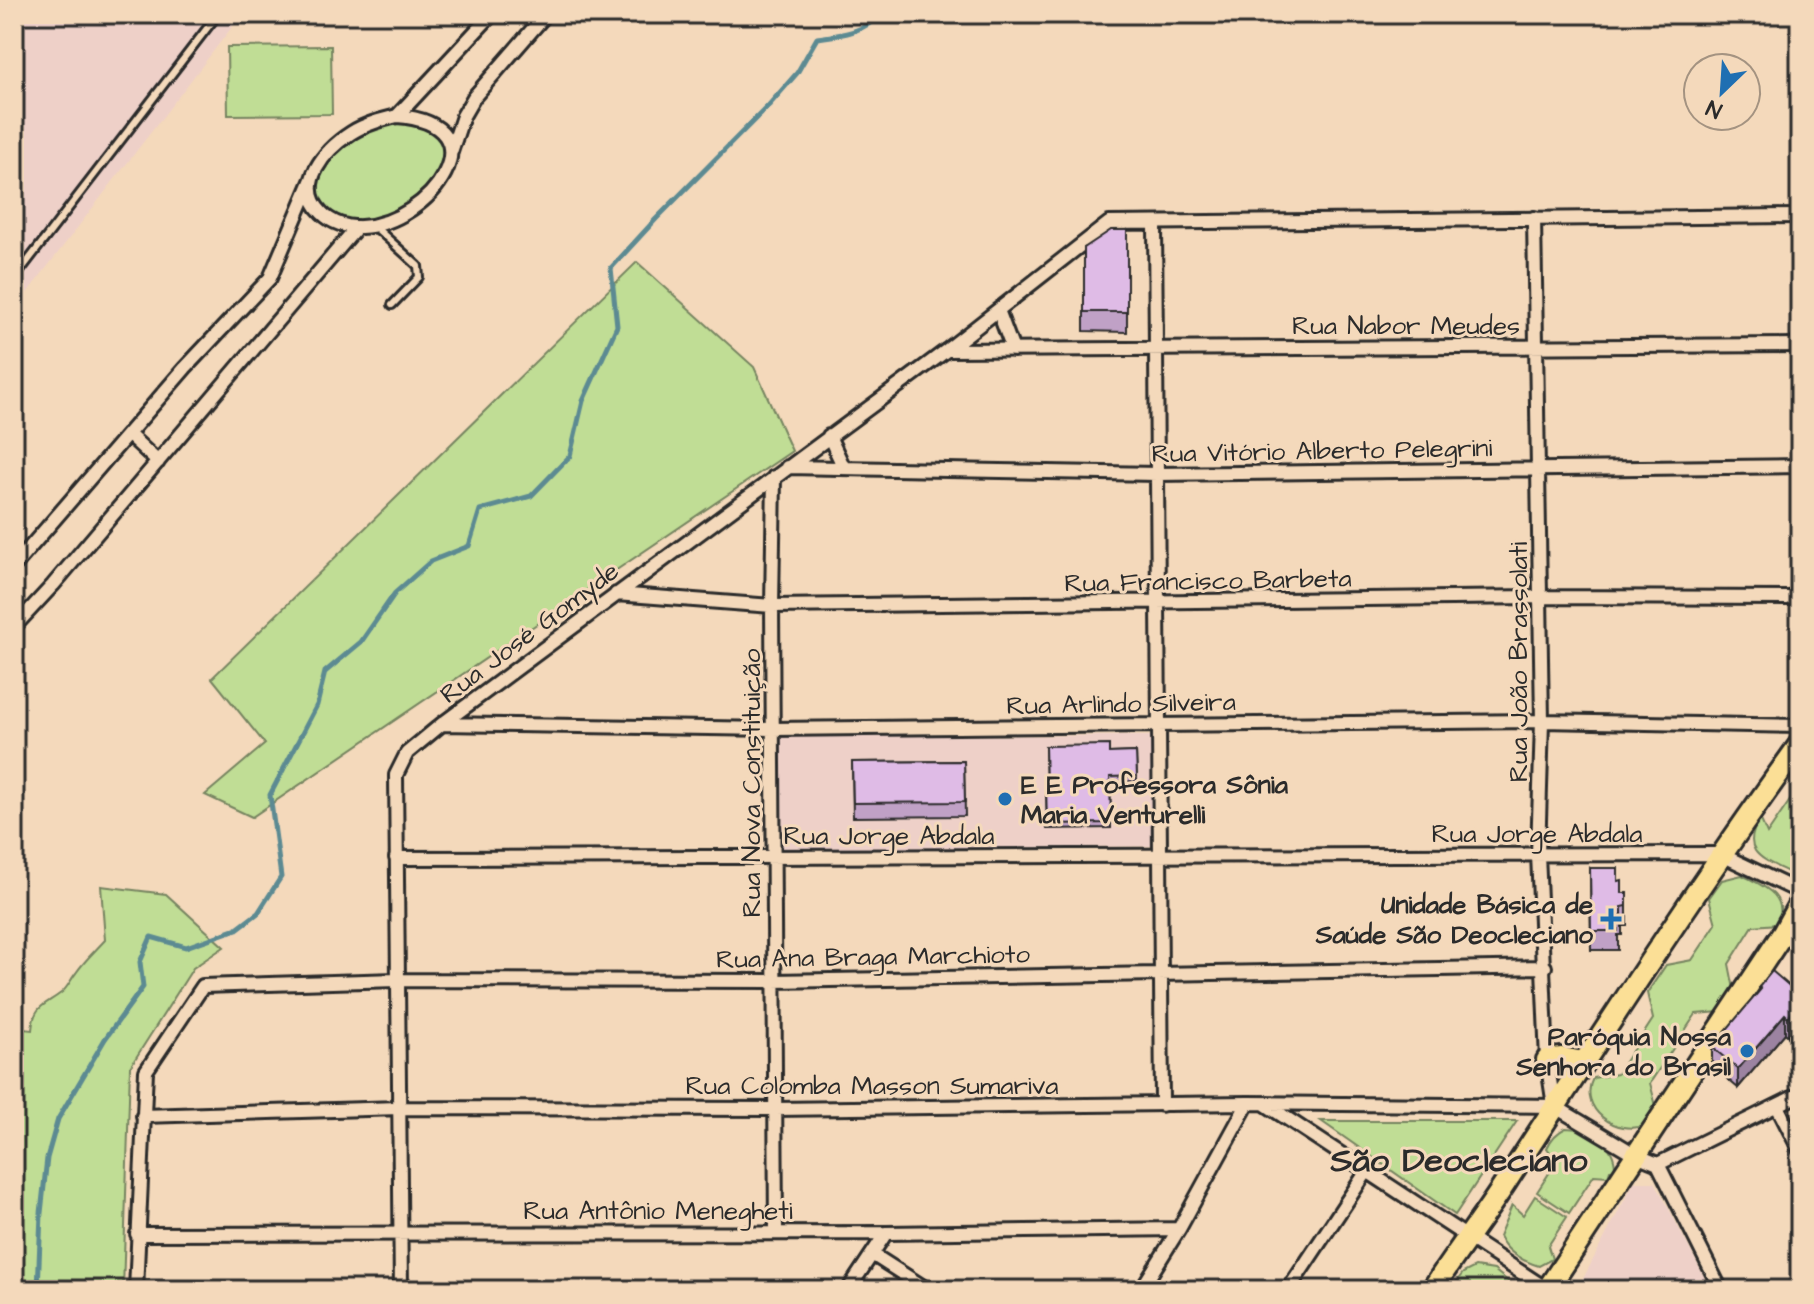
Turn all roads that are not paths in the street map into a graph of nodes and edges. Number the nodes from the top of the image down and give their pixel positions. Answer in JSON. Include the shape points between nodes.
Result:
{"nodes":[{"id":1,"x":218,"y":14,"type":"edge"},
{"id":2,"x":492,"y":14,"type":"edge"},
{"id":3,"x":546,"y":14,"type":"edge"},
{"id":4,"x":397,"y":116,"type":"junction"},
{"id":5,"x":451,"y":152,"type":"junction"},
{"id":6,"x":312,"y":179,"type":"junction"},
{"id":7,"x":1800,"y":216,"type":"edge"},
{"id":8,"x":1534,"y":218,"type":"junction"},
{"id":9,"x":1155,"y":224,"type":"junction"},
{"id":10,"x":374,"y":226,"type":"junction"},
{"id":11,"x":357,"y":227,"type":"junction"},
{"id":12,"x":14,"y":262,"type":"edge"},
{"id":13,"x":22,"y":268,"type":"junction"},
{"id":14,"x":14,"y":279,"type":"edge"},
{"id":15,"x":392,"y":305,"type":"dead end"},
{"id":16,"x":998,"y":310,"type":"junction"},
{"id":17,"x":1800,"y":345,"type":"edge"},
{"id":18,"x":1536,"y":347,"type":"junction"},
{"id":19,"x":1156,"y":349,"type":"junction"},
{"id":20,"x":947,"y":350,"type":"junction"},
{"id":21,"x":1013,"y":350,"type":"junction"},
{"id":22,"x":128,"y":434,"type":"junction"},
{"id":23,"x":829,"y":436,"type":"junction"},
{"id":24,"x":158,"y":462,"type":"junction"},
{"id":25,"x":1800,"y":466,"type":"edge"},
{"id":26,"x":786,"y":467,"type":"junction"},
{"id":27,"x":844,"y":468,"type":"junction"},
{"id":28,"x":1538,"y":469,"type":"junction"},
{"id":29,"x":1157,"y":474,"type":"junction"},
{"id":30,"x":774,"y":477,"type":"junction"},
{"id":31,"x":14,"y":566,"type":"edge"},
{"id":32,"x":616,"y":594,"type":"junction"},
{"id":33,"x":1540,"y":597,"type":"junction"},
{"id":34,"x":1800,"y":598,"type":"edge"},
{"id":35,"x":1158,"y":603,"type":"junction"},
{"id":36,"x":772,"y":606,"type":"junction"},
{"id":37,"x":14,"y":627,"type":"edge"},
{"id":38,"x":1542,"y":721,"type":"junction"},
{"id":39,"x":442,"y":724,"type":"junction"},
{"id":40,"x":1159,"y":725,"type":"junction"},
{"id":41,"x":1800,"y":726,"type":"edge"},
{"id":42,"x":773,"y":729,"type":"junction"},
{"id":43,"x":1800,"y":744,"type":"edge"},
{"id":44,"x":1538,"y":854,"type":"junction"},
{"id":45,"x":1720,"y":854,"type":"junction"},
{"id":46,"x":1160,"y":856,"type":"junction"},
{"id":47,"x":773,"y":857,"type":"junction"},
{"id":48,"x":396,"y":858,"type":"junction"},
{"id":49,"x":1800,"y":892,"type":"edge"},
{"id":50,"x":1800,"y":902,"type":"edge"},
{"id":51,"x":1545,"y":967,"type":"junction"},
{"id":52,"x":1161,"y":974,"type":"junction"},
{"id":53,"x":396,"y":980,"type":"junction"},
{"id":54,"x":774,"y":981,"type":"junction"},
{"id":55,"x":1547,"y":1060,"type":"junction"},
{"id":56,"x":1583,"y":1062,"type":"junction"},
{"id":57,"x":1800,"y":1094,"type":"edge"},
{"id":58,"x":1248,"y":1103,"type":"junction"},
{"id":59,"x":1265,"y":1104,"type":"junction"},
{"id":60,"x":1162,"y":1105,"type":"junction"},
{"id":61,"x":1554,"y":1106,"type":"junction"},
{"id":62,"x":1777,"y":1106,"type":"junction"},
{"id":63,"x":399,"y":1108,"type":"junction"},
{"id":64,"x":775,"y":1109,"type":"junction"},
{"id":65,"x":143,"y":1116,"type":"junction"},
{"id":66,"x":1800,"y":1151,"type":"edge"},
{"id":67,"x":1636,"y":1155,"type":"junction"},
{"id":68,"x":1658,"y":1164,"type":"junction"},
{"id":69,"x":1367,"y":1171,"type":"junction"},
{"id":70,"x":1179,"y":1229,"type":"junction"},
{"id":71,"x":776,"y":1231,"type":"junction"},
{"id":72,"x":400,"y":1233,"type":"junction"},
{"id":73,"x":886,"y":1233,"type":"junction"},
{"id":74,"x":137,"y":1234,"type":"junction"},
{"id":75,"x":1466,"y":1237,"type":"junction"},
{"id":76,"x":872,"y":1254,"type":"junction"},
{"id":77,"x":136,"y":1290,"type":"edge"},
{"id":78,"x":401,"y":1290,"type":"edge"},
{"id":79,"x":848,"y":1290,"type":"edge"},
{"id":80,"x":928,"y":1290,"type":"edge"},
{"id":81,"x":1141,"y":1290,"type":"edge"},
{"id":82,"x":1288,"y":1290,"type":"edge"},
{"id":83,"x":1432,"y":1290,"type":"edge"},
{"id":84,"x":1547,"y":1290,"type":"edge"},
{"id":85,"x":1721,"y":1290,"type":"edge"}],
"edges":[{"from":1,"to":13,"type":"lane"},
{"from":2,"to":4,"type":"street"},
{"from":3,"to":5,"type":"street","via":[[474,97]]},
{"from":4,"to":5,"type":"street","via":[[435,128]]},
{"from":4,"to":6,"type":"street","via":[[351,133],[324,156]]},
{"from":5,"to":10,"type":"street","via":[[432,193]]},
{"from":6,"to":11,"type":"street","via":[[311,197],[320,212]]},
{"from":6,"to":22,"type":"street","via":[[270,278]]},
{"from":7,"to":8,"type":"street"},
{"from":8,"to":9,"type":"street"},
{"from":8,"to":18,"type":"street","name":"Rua João Brassolati"},
{"from":9,"to":16,"type":"street","name":"Rua José Gomyde","via":[[1109,223]]},
{"from":9,"to":19,"type":"street"},
{"from":10,"to":11,"type":"street"},
{"from":10,"to":15,"type":"lane","via":[[418,266],[419,277]]},
{"from":11,"to":24,"type":"street"},
{"from":12,"to":13,"type":"lane"},
{"from":13,"to":14,"type":"lane"},
{"from":16,"to":20,"type":"street","name":"Rua José Gomyde"},
{"from":16,"to":21,"type":"street"},
{"from":17,"to":18,"type":"street","name":"Rua Nabor Meudes"},
{"from":18,"to":19,"type":"street","name":"Rua Nabor Meudes"},
{"from":18,"to":28,"type":"street","name":"Rua João Brassolati"},
{"from":19,"to":21,"type":"street","name":"Rua Nabor Meudes"},
{"from":19,"to":29,"type":"street"},
{"from":20,"to":21,"type":"street","name":"Rua Nabor Meudes"},
{"from":20,"to":23,"type":"street","name":"Rua José Gomyde"},
{"from":22,"to":24,"type":"street"},
{"from":22,"to":31,"type":"street"},
{"from":23,"to":26,"type":"street","name":"Rua José Gomyde"},
{"from":23,"to":27,"type":"street"},
{"from":24,"to":37,"type":"street"},
{"from":25,"to":28,"type":"street","name":"Rua Vitório Alberto Pelegrini"},
{"from":26,"to":27,"type":"street","name":"Rua Vitório Alberto Pelegrini"},
{"from":26,"to":30,"type":"street","name":"Rua José Gomyde"},
{"from":27,"to":29,"type":"street","name":"Rua Vitório Alberto Pelegrini"},
{"from":28,"to":29,"type":"street","name":"Rua Vitório Alberto Pelegrini"},
{"from":28,"to":33,"type":"street","name":"Rua João Brassolati"},
{"from":29,"to":35,"type":"street"},
{"from":30,"to":32,"type":"street","name":"Rua José Gomyde"},
{"from":30,"to":36,"type":"street","name":"Rua Nova Constituição"},
{"from":32,"to":36,"type":"street","name":"Rua Francisco Barbeta"},
{"from":32,"to":39,"type":"street","name":"Rua José Gomyde"},
{"from":33,"to":34,"type":"street","name":"Rua Francisco Barbeta"},
{"from":33,"to":35,"type":"street","name":"Rua Francisco Barbeta"},
{"from":33,"to":38,"type":"street","name":"Rua João Brassolati"},
{"from":35,"to":36,"type":"street","name":"Rua Francisco Barbeta"},
{"from":35,"to":40,"type":"street"},
{"from":36,"to":42,"type":"street","name":"Rua Nova Constituição"},
{"from":38,"to":40,"type":"street","name":"Rua Arlindo Silveira"},
{"from":38,"to":41,"type":"street","name":"Rua Arlindo Silveira"},
{"from":38,"to":44,"type":"street","name":"Rua João Brassolati"},
{"from":39,"to":42,"type":"street","name":"Rua Arlindo Silveira"},
{"from":39,"to":48,"type":"street","name":"Rua José Gomyde","via":[[400,763]]},
{"from":40,"to":42,"type":"street","name":"Rua Arlindo Silveira"},
{"from":40,"to":46,"type":"street"},
{"from":42,"to":47,"type":"street","name":"Rua Nova Constituição"},
{"from":43,"to":45,"type":"main road"},
{"from":44,"to":45,"type":"street","name":"Rua Jorge Abdala"},
{"from":44,"to":46,"type":"street","name":"Rua Jorge Abdala"},
{"from":44,"to":51,"type":"street","name":"Rua João Brassolati"},
{"from":45,"to":49,"type":"street","name":"Rua Jorge Abdala"},
{"from":45,"to":56,"type":"main road"},
{"from":46,"to":47,"type":"street","name":"Rua Jorge Abdala"},
{"from":46,"to":52,"type":"street"},
{"from":47,"to":48,"type":"street","name":"Rua Jorge Abdala"},
{"from":47,"to":54,"type":"street","name":"Rua Nova Constituição"},
{"from":48,"to":53,"type":"street","name":"Rua José Gomyde"},
{"from":50,"to":67,"type":"main road"},
{"from":51,"to":52,"type":"street","name":"Rua Ana Braga Marchioto"},
{"from":51,"to":55,"type":"street","name":"Rua João Brassolati"},
{"from":52,"to":54,"type":"street","name":"Rua Ana Braga Marchioto"},
{"from":52,"to":60,"type":"street"},
{"from":53,"to":54,"type":"street","name":"Rua Ana Braga Marchioto"},
{"from":53,"to":63,"type":"street","name":"Rua José Gomyde"},
{"from":53,"to":65,"type":"street","name":"Rua Ana Braga Marchioto","via":[[203,986],[146,1071]]},
{"from":54,"to":64,"type":"street","name":"Rua Nova Constituição"},
{"from":55,"to":56,"type":"main road"},
{"from":55,"to":61,"type":"street","name":"Rua João Brassolati"},
{"from":56,"to":61,"type":"main road"},
{"from":57,"to":62,"type":"street"},
{"from":58,"to":59,"type":"street","name":"Rua Colomba Masson Sumariva"},
{"from":58,"to":60,"type":"street","name":"Rua Colomba Masson Sumariva"},
{"from":58,"to":70,"type":"street"},
{"from":59,"to":61,"type":"street","name":"Rua Colomba Masson Sumariva"},
{"from":59,"to":69,"type":"street"},
{"from":60,"to":64,"type":"street","name":"Rua Colomba Masson Sumariva"},
{"from":61,"to":67,"type":"street","name":"Rua Colomba Masson Sumariva"},
{"from":61,"to":75,"type":"main road"},
{"from":62,"to":66,"type":"street"},
{"from":62,"to":68,"type":"street"},
{"from":63,"to":64,"type":"street","name":"Rua Colomba Masson Sumariva"},
{"from":63,"to":65,"type":"street","name":"Rua Colomba Masson Sumariva"},
{"from":63,"to":72,"type":"street","name":"Rua José Gomyde"},
{"from":64,"to":71,"type":"street","name":"Rua Nova Constituição"},
{"from":65,"to":74,"type":"street"},
{"from":67,"to":68,"type":"street","name":"Rua Colomba Masson Sumariva"},
{"from":67,"to":84,"type":"main road"},
{"from":68,"to":85,"type":"street"},
{"from":69,"to":75,"type":"street"},
{"from":69,"to":82,"type":"street"},
{"from":70,"to":73,"type":"street","name":"Rua Antônio Menegheti"},
{"from":70,"to":81,"type":"street"},
{"from":71,"to":72,"type":"street","name":"Rua Antônio Menegheti"},
{"from":71,"to":73,"type":"street","name":"Rua Antônio Menegheti"},
{"from":72,"to":74,"type":"street","name":"Rua Antônio Menegheti"},
{"from":72,"to":78,"type":"street","name":"Rua José Gomyde"},
{"from":73,"to":76,"type":"street"},
{"from":74,"to":77,"type":"street"},
{"from":75,"to":83,"type":"main road"},
{"from":75,"to":84,"type":"street"},
{"from":76,"to":79,"type":"street"},
{"from":76,"to":80,"type":"street"}]}
